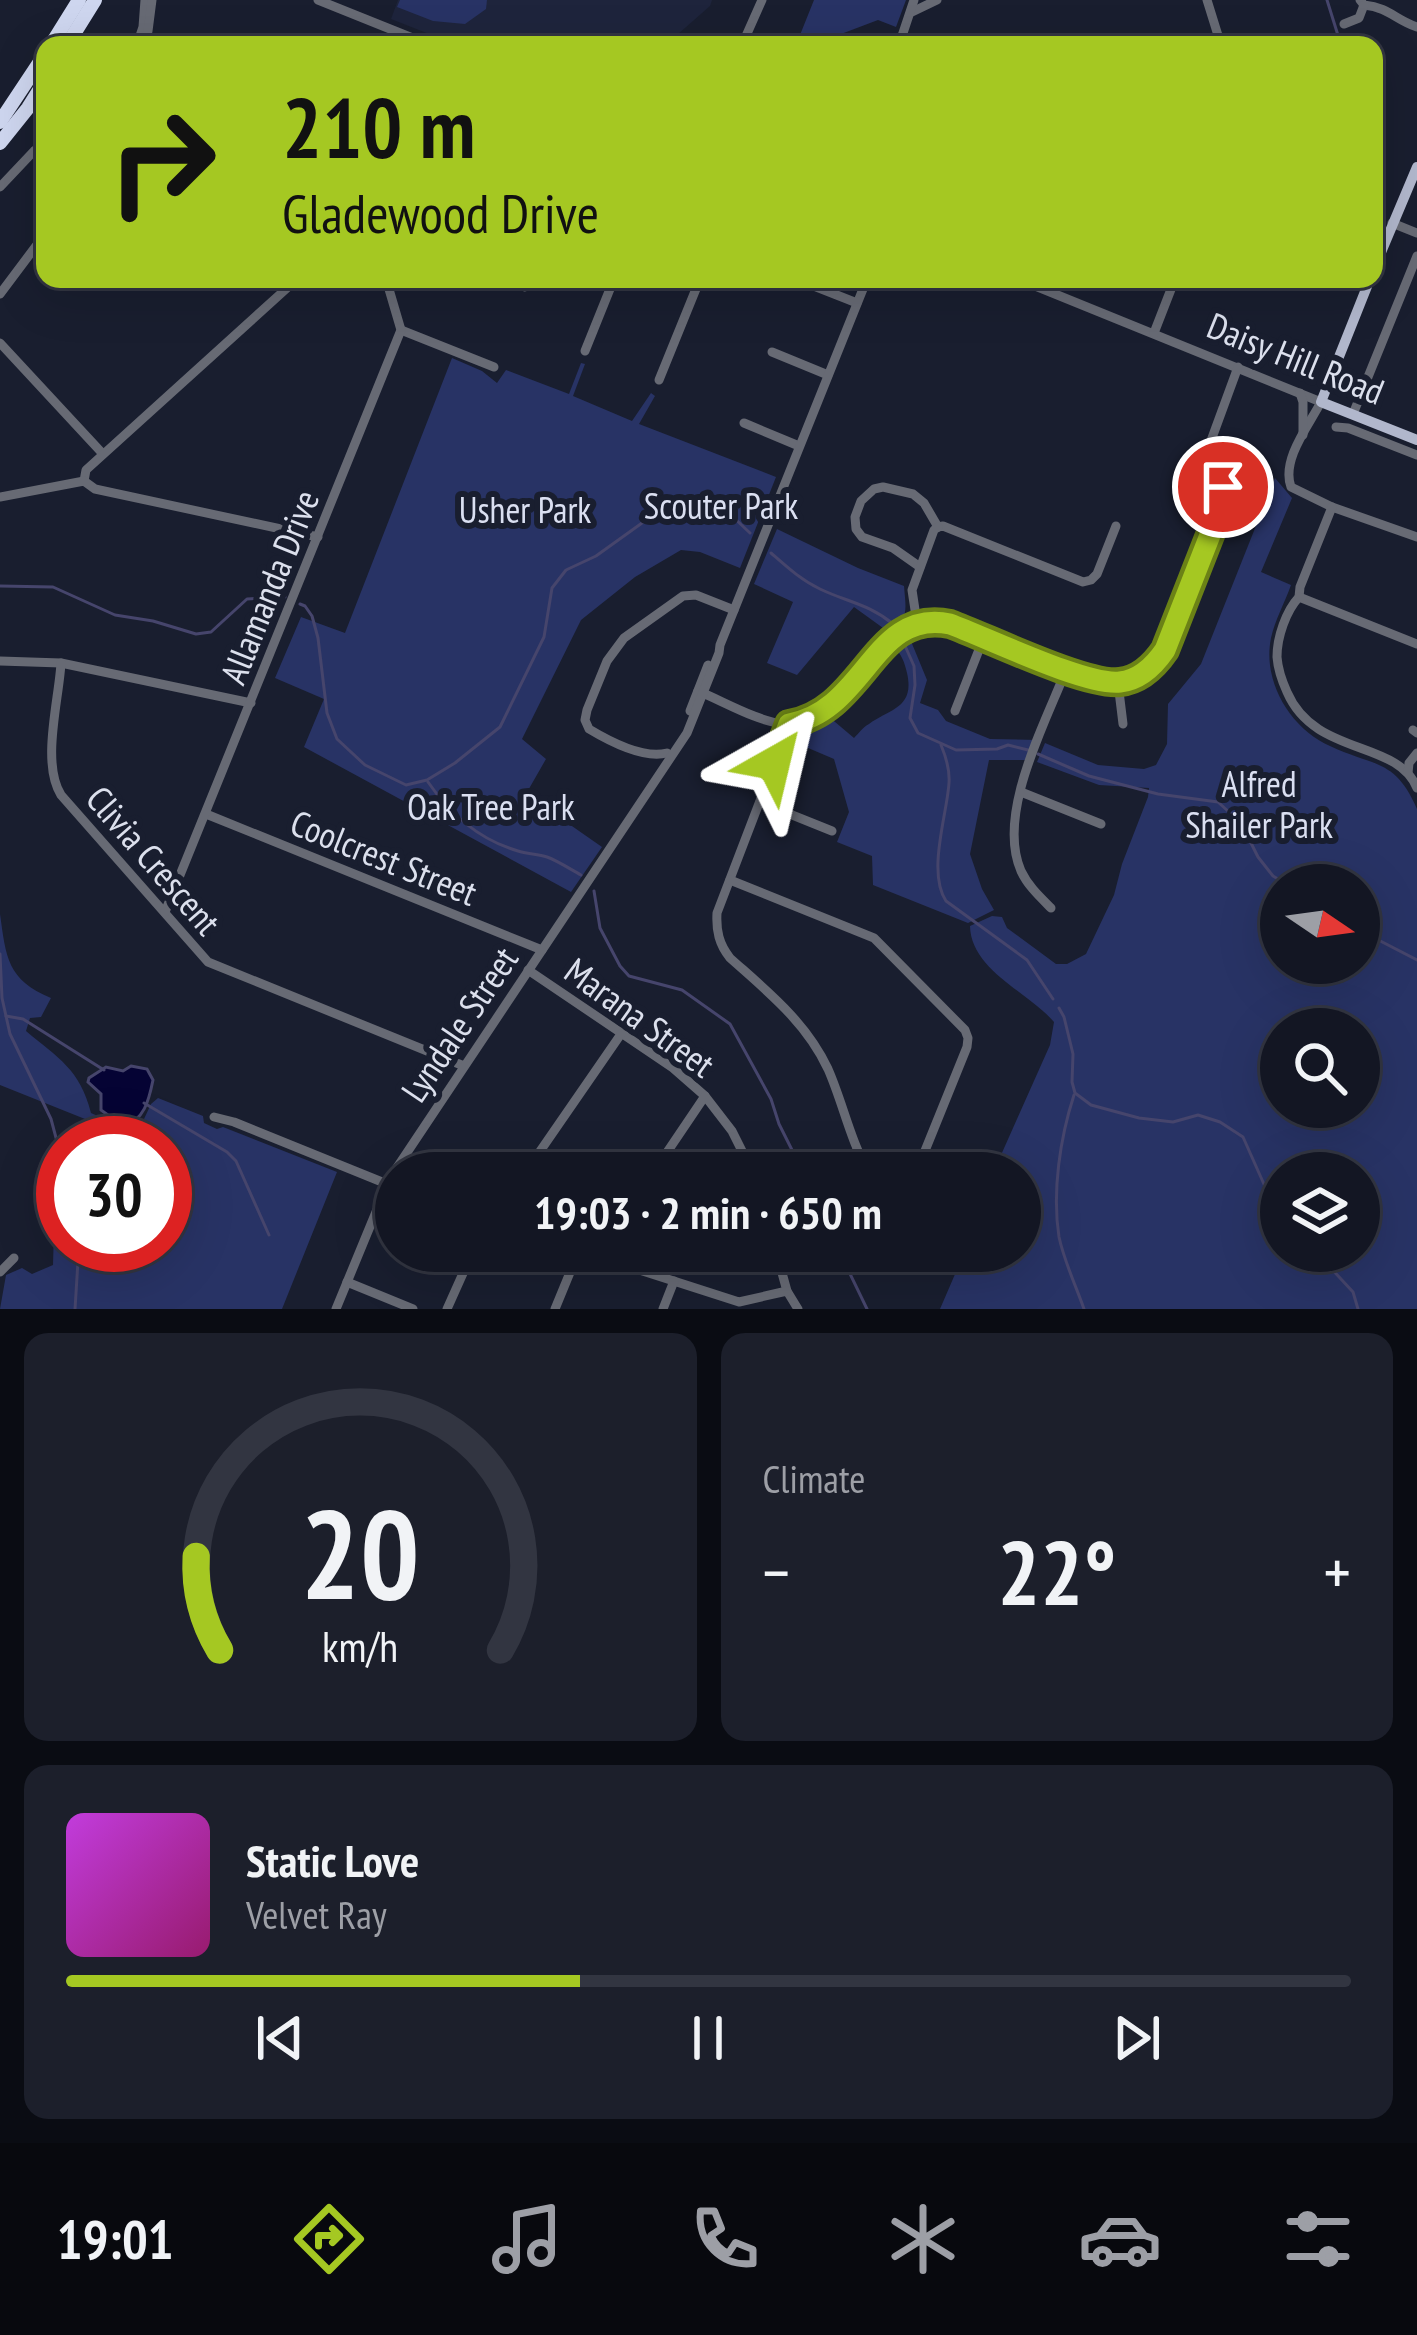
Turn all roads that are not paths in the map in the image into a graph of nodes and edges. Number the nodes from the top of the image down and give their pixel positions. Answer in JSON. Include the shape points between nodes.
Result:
{"nodes":[{"id":1,"x":80,"y":0,"type":"edge"},
{"id":2,"x":95,"y":0,"type":"edge"},
{"id":3,"x":148,"y":0,"type":"edge"},
{"id":4,"x":318,"y":0,"type":"edge"},
{"id":5,"x":762,"y":0,"type":"edge"},
{"id":6,"x":937,"y":0,"type":"edge"},
{"id":7,"x":1208,"y":0,"type":"edge"},
{"id":8,"x":1362,"y":3,"type":"edge"},
{"id":9,"x":913,"y":6,"type":"edge"},
{"id":10,"x":1344,"y":25,"type":"dead end"},
{"id":11,"x":1417,"y":27,"type":"edge"},
{"id":12,"x":57,"y":36,"type":"edge"},
{"id":13,"x":73,"y":36,"type":"edge"},
{"id":14,"x":145,"y":36,"type":"edge"},
{"id":15,"x":408,"y":36,"type":"edge"},
{"id":16,"x":746,"y":36,"type":"edge"},
{"id":17,"x":902,"y":36,"type":"edge"},
{"id":18,"x":1218,"y":36,"type":"edge"},
{"id":19,"x":36,"y":68,"type":"edge"},
{"id":20,"x":36,"y":96,"type":"edge"},
{"id":21,"x":0,"y":122,"type":"edge"},
{"id":22,"x":0,"y":143,"type":"edge"},
{"id":23,"x":36,"y":153,"type":"edge"},
{"id":24,"x":1417,"y":166,"type":"edge"},
{"id":25,"x":0,"y":187,"type":"edge"},
{"id":26,"x":1392,"y":223,"type":"junction"},
{"id":27,"x":1417,"y":233,"type":"edge"},
{"id":28,"x":36,"y":246,"type":"edge"},
{"id":29,"x":1383,"y":246,"type":"edge"},
{"id":30,"x":1417,"y":256,"type":"edge"},
{"id":31,"x":287,"y":288,"type":"edge"},
{"id":32,"x":389,"y":288,"type":"edge"},
{"id":33,"x":610,"y":288,"type":"edge"},
{"id":34,"x":696,"y":288,"type":"edge"},
{"id":35,"x":819,"y":288,"type":"edge"},
{"id":36,"x":863,"y":288,"type":"edge"},
{"id":37,"x":1041,"y":288,"type":"edge"},
{"id":38,"x":1172,"y":288,"type":"edge"},
{"id":39,"x":1366,"y":288,"type":"edge"},
{"id":40,"x":0,"y":294,"type":"edge"},
{"id":41,"x":857,"y":303,"type":"junction"},
{"id":42,"x":401,"y":330,"type":"junction"},
{"id":43,"x":1154,"y":333,"type":"junction"},
{"id":44,"x":0,"y":343,"type":"edge"},
{"id":45,"x":585,"y":351,"type":"dead end"},
{"id":46,"x":772,"y":352,"type":"dead end"},
{"id":47,"x":1238,"y":367,"type":"junction"},
{"id":48,"x":494,"y":368,"type":"dead end"},
{"id":49,"x":828,"y":375,"type":"junction"},
{"id":50,"x":659,"y":380,"type":"dead end"},
{"id":51,"x":1299,"y":393,"type":"junction"},
{"id":52,"x":1321,"y":402,"type":"junction"},
{"id":53,"x":1353,"y":414,"type":"junction"},
{"id":54,"x":744,"y":423,"type":"dead end"},
{"id":55,"x":1336,"y":428,"type":"dead end"},
{"id":56,"x":1303,"y":435,"type":"junction"},
{"id":57,"x":1417,"y":440,"type":"edge"},
{"id":58,"x":800,"y":446,"type":"junction"},
{"id":59,"x":103,"y":454,"type":"junction"},
{"id":60,"x":1417,"y":455,"type":"edge"},
{"id":61,"x":84,"y":481,"type":"junction"},
{"id":62,"x":0,"y":497,"type":"edge"},
{"id":63,"x":1332,"y":507,"type":"junction"},
{"id":64,"x":1116,"y":526,"type":"dead end"},
{"id":65,"x":938,"y":527,"type":"junction"},
{"id":66,"x":318,"y":537,"type":"junction"},
{"id":67,"x":1417,"y":537,"type":"edge"},
{"id":68,"x":920,"y":567,"type":"junction"},
{"id":69,"x":1299,"y":597,"type":"junction"},
{"id":70,"x":734,"y":610,"type":"junction"},
{"id":71,"x":917,"y":623,"type":"junction"},
{"id":72,"x":984,"y":637,"type":"junction"},
{"id":73,"x":1417,"y":644,"type":"edge"},
{"id":74,"x":0,"y":661,"type":"edge"},
{"id":75,"x":61,"y":663,"type":"junction"},
{"id":76,"x":1066,"y":670,"type":"junction"},
{"id":77,"x":1118,"y":682,"type":"junction"},
{"id":78,"x":701,"y":692,"type":"junction"},
{"id":79,"x":250,"y":703,"type":"junction"},
{"id":80,"x":955,"y":711,"type":"dead end"},
{"id":81,"x":789,"y":724,"type":"junction"},
{"id":82,"x":1124,"y":724,"type":"dead end"},
{"id":83,"x":667,"y":753,"type":"junction"},
{"id":84,"x":1417,"y":753,"type":"edge"},
{"id":85,"x":648,"y":754,"type":"junction"},
{"id":86,"x":656,"y":770,"type":"junction"},
{"id":87,"x":1412,"y":772,"type":"edge"},
{"id":88,"x":1417,"y":788,"type":"edge"},
{"id":89,"x":1021,"y":792,"type":"junction"},
{"id":90,"x":760,"y":802,"type":"junction"},
{"id":91,"x":206,"y":814,"type":"junction"},
{"id":92,"x":1101,"y":824,"type":"dead end"},
{"id":93,"x":832,"y":831,"type":"dead end"},
{"id":94,"x":613,"y":844,"type":"junction"},
{"id":95,"x":730,"y":880,"type":"junction"},
{"id":96,"x":1051,"y":908,"type":"dead end"},
{"id":97,"x":166,"y":913,"type":"junction"},
{"id":98,"x":542,"y":950,"type":"junction"},
{"id":99,"x":528,"y":970,"type":"junction"},
{"id":100,"x":621,"y":1034,"type":"junction"},
{"id":101,"x":464,"y":1066,"type":"junction"},
{"id":102,"x":705,"y":1096,"type":"junction"},
{"id":103,"x":214,"y":1118,"type":"dead end"},
{"id":104,"x":408,"y":1152,"type":"edge"},
{"id":105,"x":540,"y":1152,"type":"edge"},
{"id":106,"x":667,"y":1152,"type":"edge"},
{"id":107,"x":742,"y":1152,"type":"edge"},
{"id":108,"x":857,"y":1152,"type":"edge"},
{"id":109,"x":924,"y":1152,"type":"edge"},
{"id":110,"x":375,"y":1179,"type":"edge"},
{"id":111,"x":375,"y":1213,"type":"edge"},
{"id":112,"x":14,"y":1258,"type":"dead end"},
{"id":113,"x":0,"y":1272,"type":"edge"},
{"id":114,"x":463,"y":1272,"type":"edge"},
{"id":115,"x":570,"y":1272,"type":"edge"},
{"id":116,"x":647,"y":1272,"type":"edge"},
{"id":117,"x":782,"y":1272,"type":"edge"},
{"id":118,"x":347,"y":1282,"type":"junction"},
{"id":119,"x":674,"y":1282,"type":"junction"},
{"id":120,"x":788,"y":1291,"type":"junction"},
{"id":121,"x":739,"y":1305,"type":"edge"},
{"id":122,"x":336,"y":1309,"type":"edge"},
{"id":123,"x":413,"y":1309,"type":"edge"},
{"id":124,"x":447,"y":1309,"type":"edge"},
{"id":125,"x":555,"y":1309,"type":"edge"},
{"id":126,"x":663,"y":1309,"type":"edge"},
{"id":127,"x":798,"y":1309,"type":"edge"}],
"edges":[{"from":1,"to":12,"type":"highway"},
{"from":2,"to":13,"type":"highway"},
{"from":3,"to":14,"type":"street"},
{"from":4,"to":15,"type":"street"},
{"from":5,"to":16,"type":"street"},
{"from":6,"to":9,"type":"street"},
{"from":7,"to":18,"type":"street"},
{"from":8,"to":10,"type":"street","via":[[1359,18]]},
{"from":8,"to":11,"type":"street"},
{"from":9,"to":17,"type":"street"},
{"from":19,"to":21,"type":"highway"},
{"from":20,"to":22,"type":"highway"},
{"from":23,"to":25,"type":"street"},
{"from":24,"to":26,"type":"main road"},
{"from":26,"to":27,"type":"street"},
{"from":26,"to":29,"type":"main road"},
{"from":28,"to":40,"type":"street"},
{"from":30,"to":53,"type":"street"},
{"from":31,"to":59,"type":"street"},
{"from":32,"to":42,"type":"street"},
{"from":33,"to":45,"type":"street"},
{"from":34,"to":50,"type":"street"},
{"from":35,"to":41,"type":"street"},
{"from":36,"to":41,"type":"street","name":"Lyndale Street"},
{"from":37,"to":43,"type":"street","name":"Daisy Hill Road"},
{"from":38,"to":43,"type":"street"},
{"from":39,"to":52,"type":"main road"},
{"from":41,"to":49,"type":"street","name":"Lyndale Street"},
{"from":42,"to":48,"type":"street"},
{"from":42,"to":66,"type":"street","name":"Allamanda Drive"},
{"from":43,"to":47,"type":"street","name":"Daisy Hill Road"},
{"from":44,"to":59,"type":"street"},
{"from":46,"to":49,"type":"street"},
{"from":47,"to":51,"type":"street","name":"Daisy Hill Road"},
{"from":47,"to":77,"type":"street","via":[[1205,457],[1223,502],[1165,650],[1143,673]]},
{"from":49,"to":58,"type":"street","name":"Lyndale Street"},
{"from":51,"to":52,"type":"street","name":"Daisy Hill Road"},
{"from":51,"to":56,"type":"street"},
{"from":52,"to":53,"type":"main road","name":"Daisy Hill Road"},
{"from":52,"to":56,"type":"street"},
{"from":53,"to":57,"type":"main road","name":"Daisy Hill Road"},
{"from":54,"to":58,"type":"street"},
{"from":55,"to":60,"type":"street"},
{"from":56,"to":63,"type":"street","via":[[1290,461],[1292,487]]},
{"from":58,"to":70,"type":"street","name":"Lyndale Street"},
{"from":59,"to":61,"type":"street"},
{"from":61,"to":62,"type":"street"},
{"from":61,"to":66,"type":"street"},
{"from":63,"to":67,"type":"street"},
{"from":63,"to":69,"type":"street"},
{"from":64,"to":65,"type":"street","via":[[1097,574],[1083,582]]},
{"from":65,"to":68,"type":"street"},
{"from":65,"to":68,"type":"street","via":[[913,494],[874,489],[861,501],[855,517],[862,537]]},
{"from":66,"to":79,"type":"street","name":"Allamanda Drive"},
{"from":68,"to":71,"type":"street","via":[[912,590]]},
{"from":69,"to":73,"type":"street"},
{"from":69,"to":87,"type":"street","via":[[1278,649],[1294,708],[1319,732]]},
{"from":70,"to":78,"type":"street","name":"Lyndale Street"},
{"from":70,"to":85,"type":"street","via":[[683,596],[614,648],[585,720],[596,733]]},
{"from":71,"to":72,"type":"street"},
{"from":71,"to":81,"type":"street","via":[[894,637],[836,704]]},
{"from":72,"to":76,"type":"street"},
{"from":72,"to":80,"type":"street"},
{"from":74,"to":75,"type":"street"},
{"from":75,"to":79,"type":"street"},
{"from":75,"to":97,"type":"street","name":"Clivia Crescent","via":[[54,784]]},
{"from":76,"to":77,"type":"street"},
{"from":76,"to":89,"type":"street"},
{"from":77,"to":82,"type":"street"},
{"from":78,"to":81,"type":"street"},
{"from":78,"to":83,"type":"street","name":"Lyndale Street"},
{"from":78,"to":94,"type":"street","name":"Lyndale Street","via":[[683,741]]},
{"from":79,"to":91,"type":"street","name":"Allamanda Drive"},
{"from":81,"to":90,"type":"street"},
{"from":83,"to":85,"type":"street"},
{"from":83,"to":86,"type":"street","name":"Lyndale Street"},
{"from":84,"to":87,"type":"street"},
{"from":85,"to":86,"type":"street"},
{"from":86,"to":94,"type":"street","name":"Lyndale Street"},
{"from":87,"to":88,"type":"street"},
{"from":89,"to":92,"type":"street"},
{"from":89,"to":96,"type":"street","via":[[1016,857]]},
{"from":90,"to":93,"type":"street"},
{"from":90,"to":95,"type":"street"},
{"from":91,"to":97,"type":"street","name":"Allamanda Drive"},
{"from":91,"to":98,"type":"street","name":"Coolcrest Street"},
{"from":94,"to":98,"type":"street","name":"Lyndale Street"},
{"from":95,"to":108,"type":"street","via":[[716,926],[723,949],[810,1038]]},
{"from":95,"to":109,"type":"street","via":[[874,938],[965,1030],[967,1047]]},
{"from":97,"to":101,"type":"street","name":"Clivia Crescent","via":[[208,962]]},
{"from":98,"to":99,"type":"street","name":"Lyndale Street"},
{"from":99,"to":100,"type":"street","name":"Marana Street"},
{"from":99,"to":101,"type":"street","name":"Lyndale Street"},
{"from":100,"to":102,"type":"street","name":"Marana Street"},
{"from":100,"to":105,"type":"street"},
{"from":101,"to":104,"type":"street","name":"Lyndale Street"},
{"from":102,"to":106,"type":"street"},
{"from":102,"to":107,"type":"street","name":"Marana Street"},
{"from":103,"to":110,"type":"street"},
{"from":111,"to":118,"type":"street","name":"Lyndale Street"},
{"from":112,"to":113,"type":"street"},
{"from":114,"to":124,"type":"street"},
{"from":115,"to":125,"type":"street"},
{"from":116,"to":119,"type":"street"},
{"from":117,"to":120,"type":"street"},
{"from":118,"to":122,"type":"street","name":"Lyndale Street"},
{"from":118,"to":123,"type":"street"},
{"from":119,"to":121,"type":"street"},
{"from":119,"to":126,"type":"street"},
{"from":120,"to":121,"type":"street"},
{"from":120,"to":127,"type":"street"}]}
